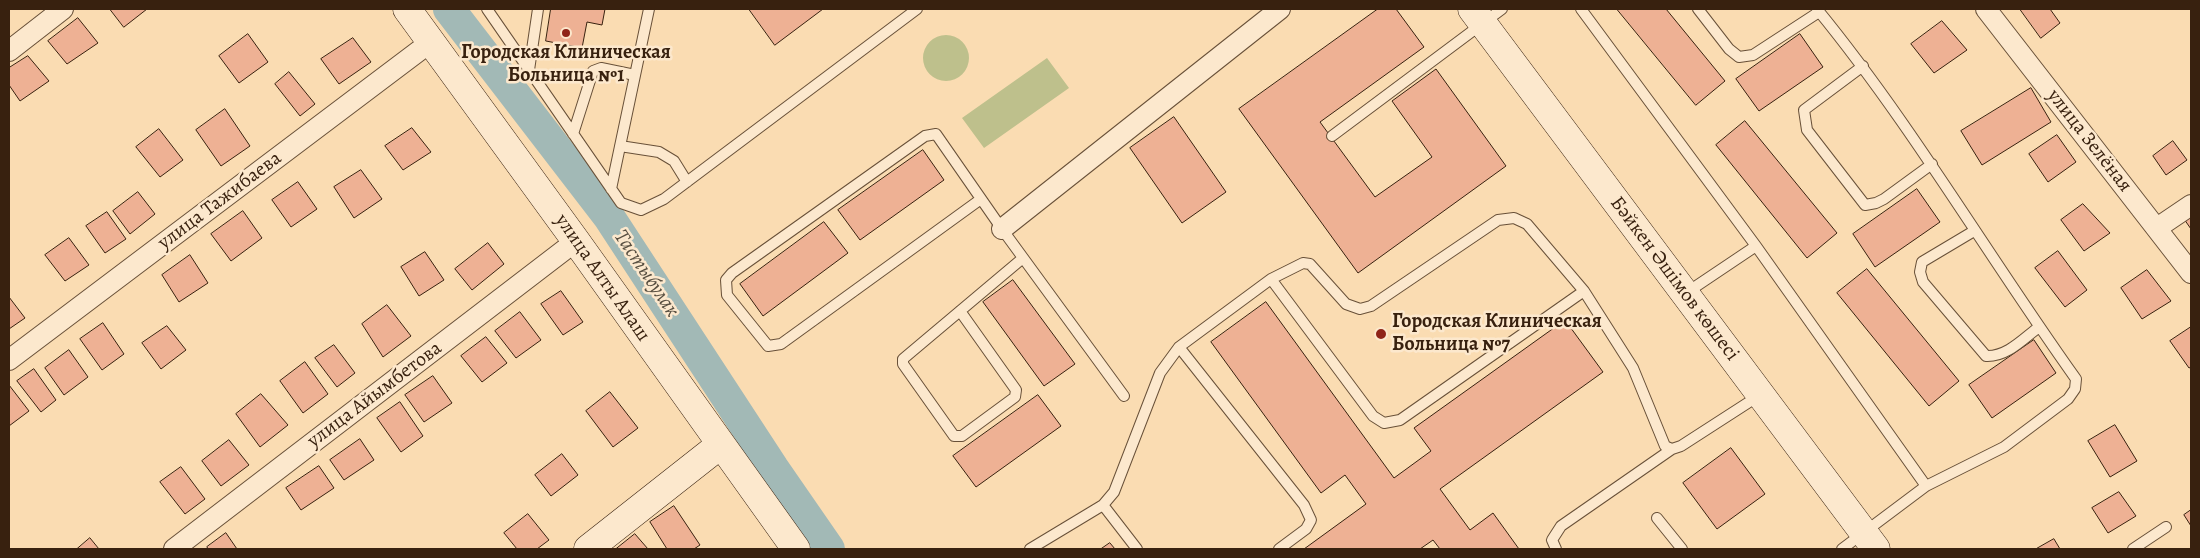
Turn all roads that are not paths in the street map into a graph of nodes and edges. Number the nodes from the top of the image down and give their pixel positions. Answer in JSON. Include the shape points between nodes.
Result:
{"nodes":[{"id":1,"x":63,"y":9,"type":"edge"},
{"id":2,"x":407,"y":9,"type":"edge"},
{"id":3,"x":487,"y":9,"type":"edge"},
{"id":4,"x":538,"y":9,"type":"edge"},
{"id":5,"x":649,"y":9,"type":"edge"},
{"id":6,"x":1280,"y":9,"type":"edge"},
{"id":7,"x":1581,"y":9,"type":"edge"},
{"id":8,"x":1698,"y":9,"type":"edge"},
{"id":9,"x":1986,"y":9,"type":"edge"},
{"id":10,"x":1818,"y":10,"type":"edge"},
{"id":11,"x":910,"y":11,"type":"edge"},
{"id":12,"x":1486,"y":14,"type":"edge"},
{"id":13,"x":432,"y":41,"type":"junction"},
{"id":14,"x":9,"y":51,"type":"edge"},
{"id":15,"x":1863,"y":66,"type":"junction"},
{"id":16,"x":529,"y":70,"type":"junction"},
{"id":17,"x":635,"y":75,"type":"junction"},
{"id":18,"x":573,"y":134,"type":"junction"},
{"id":19,"x":1332,"y":136,"type":"dead end"},
{"id":20,"x":620,"y":146,"type":"junction"},
{"id":21,"x":1932,"y":164,"type":"junction"},
{"id":22,"x":687,"y":182,"type":"junction"},
{"id":23,"x":611,"y":189,"type":"junction"},
{"id":24,"x":981,"y":199,"type":"junction"},
{"id":25,"x":2191,"y":205,"type":"edge"},
{"id":26,"x":2157,"y":228,"type":"junction"},
{"id":27,"x":1002,"y":229,"type":"junction"},
{"id":28,"x":1974,"y":231,"type":"junction"},
{"id":29,"x":576,"y":241,"type":"junction"},
{"id":30,"x":1756,"y":246,"type":"junction"},
{"id":31,"x":1023,"y":258,"type":"junction"},
{"id":32,"x":2191,"y":273,"type":"edge"},
{"id":33,"x":1271,"y":279,"type":"junction"},
{"id":34,"x":1584,"y":291,"type":"junction"},
{"id":35,"x":1685,"y":294,"type":"junction"},
{"id":36,"x":960,"y":311,"type":"junction"},
{"id":37,"x":2039,"y":327,"type":"junction"},
{"id":38,"x":1179,"y":347,"type":"junction"},
{"id":39,"x":9,"y":360,"type":"edge"},
{"id":40,"x":1761,"y":395,"type":"junction"},
{"id":41,"x":1124,"y":396,"type":"dead end"},
{"id":42,"x":720,"y":445,"type":"junction"},
{"id":43,"x":1672,"y":449,"type":"junction"},
{"id":44,"x":1926,"y":486,"type":"junction"},
{"id":45,"x":1103,"y":505,"type":"junction"},
{"id":46,"x":1657,"y":518,"type":"dead end"},
{"id":47,"x":2166,"y":527,"type":"dead end"},
{"id":48,"x":1870,"y":541,"type":"edge"},
{"id":49,"x":174,"y":549,"type":"edge"},
{"id":50,"x":588,"y":549,"type":"edge"},
{"id":51,"x":796,"y":549,"type":"edge"},
{"id":52,"x":1030,"y":549,"type":"edge"},
{"id":53,"x":1137,"y":549,"type":"edge"},
{"id":54,"x":1278,"y":549,"type":"edge"},
{"id":55,"x":1556,"y":549,"type":"edge"},
{"id":56,"x":1682,"y":549,"type":"edge"},
{"id":57,"x":1842,"y":549,"type":"edge"},
{"id":58,"x":2133,"y":549,"type":"edge"}],
"edges":[{"from":1,"to":14,"type":"street"},
{"from":2,"to":13,"type":"street","name":"улица Алты Алаш"},
{"from":3,"to":16,"type":"lane"},
{"from":4,"to":16,"type":"lane"},
{"from":5,"to":17,"type":"lane"},
{"from":6,"to":27,"type":"street"},
{"from":7,"to":30,"type":"lane"},
{"from":8,"to":10,"type":"lane","via":[[1739,57],[1753,55]]},
{"from":9,"to":26,"type":"street","name":"улица Зелёная"},
{"from":10,"to":15,"type":"lane"},
{"from":11,"to":22,"type":"lane"},
{"from":12,"to":19,"type":"lane"},
{"from":12,"to":35,"type":"street","name":"Бәйкен Әшімов көшесі"},
{"from":13,"to":29,"type":"street","name":"улица Алты Алаш"},
{"from":13,"to":39,"type":"street","name":"улица Тажибаева"},
{"from":15,"to":21,"type":"lane"},
{"from":15,"to":21,"type":"lane","via":[[1804,110],[1807,130],[1865,205],[1876,203]]},
{"from":16,"to":18,"type":"lane"},
{"from":17,"to":18,"type":"lane","via":[[601,68],[593,71]]},
{"from":17,"to":20,"type":"lane"},
{"from":18,"to":23,"type":"lane"},
{"from":20,"to":22,"type":"lane","via":[[659,152],[674,161]]},
{"from":20,"to":23,"type":"lane"},
{"from":21,"to":28,"type":"lane"},
{"from":22,"to":23,"type":"lane","via":[[664,199],[641,210],[621,203]]},
{"from":24,"to":24,"type":"lane","via":[[936,134],[925,136],[732,273],[726,280],[727,295],[768,346],[781,344]]},
{"from":24,"to":27,"type":"lane"},
{"from":25,"to":26,"type":"street"},
{"from":26,"to":32,"type":"street","name":"улица Зелёная"},
{"from":27,"to":31,"type":"lane"},
{"from":28,"to":37,"type":"lane"},
{"from":28,"to":37,"type":"lane","via":[[1922,262],[1923,282],[1986,356],[1996,357],[2006,352]]},
{"from":29,"to":42,"type":"street","name":"улица Алты Алаш"},
{"from":29,"to":49,"type":"street","name":"улица Айымбетова"},
{"from":30,"to":35,"type":"lane"},
{"from":30,"to":44,"type":"lane"},
{"from":31,"to":36,"type":"lane"},
{"from":31,"to":41,"type":"lane"},
{"from":33,"to":34,"type":"lane","via":[[1303,263],[1310,264],[1346,304],[1360,309],[1371,306],[1498,220],[1514,218],[1527,224]]},
{"from":33,"to":34,"type":"lane","via":[[1373,416],[1384,423],[1400,420]]},
{"from":33,"to":38,"type":"lane"},
{"from":34,"to":43,"type":"lane","via":[[1633,368],[1665,446]]},
{"from":35,"to":40,"type":"street","name":"Бәйкен Әшімов көшесі"},
{"from":36,"to":36,"type":"lane","via":[[903,359],[903,364],[954,436],[962,436],[1015,397],[1016,390]]},
{"from":37,"to":44,"type":"lane","via":[[2076,379],[2075,390],[2068,399],[2004,448]]},
{"from":38,"to":45,"type":"lane","via":[[1160,373],[1114,492]]},
{"from":38,"to":54,"type":"lane","via":[[1304,505],[1310,520],[1306,529]]},
{"from":40,"to":43,"type":"lane"},
{"from":40,"to":48,"type":"street","name":"Бәйкен Әшімов көшесі"},
{"from":42,"to":50,"type":"street"},
{"from":42,"to":51,"type":"street","name":"улица Алты Алаш"},
{"from":43,"to":55,"type":"lane","via":[[1561,526],[1552,540]]},
{"from":44,"to":48,"type":"lane"},
{"from":45,"to":52,"type":"lane"},
{"from":45,"to":53,"type":"lane"},
{"from":46,"to":56,"type":"lane"},
{"from":47,"to":58,"type":"lane"},
{"from":48,"to":57,"type":"lane"}]}
